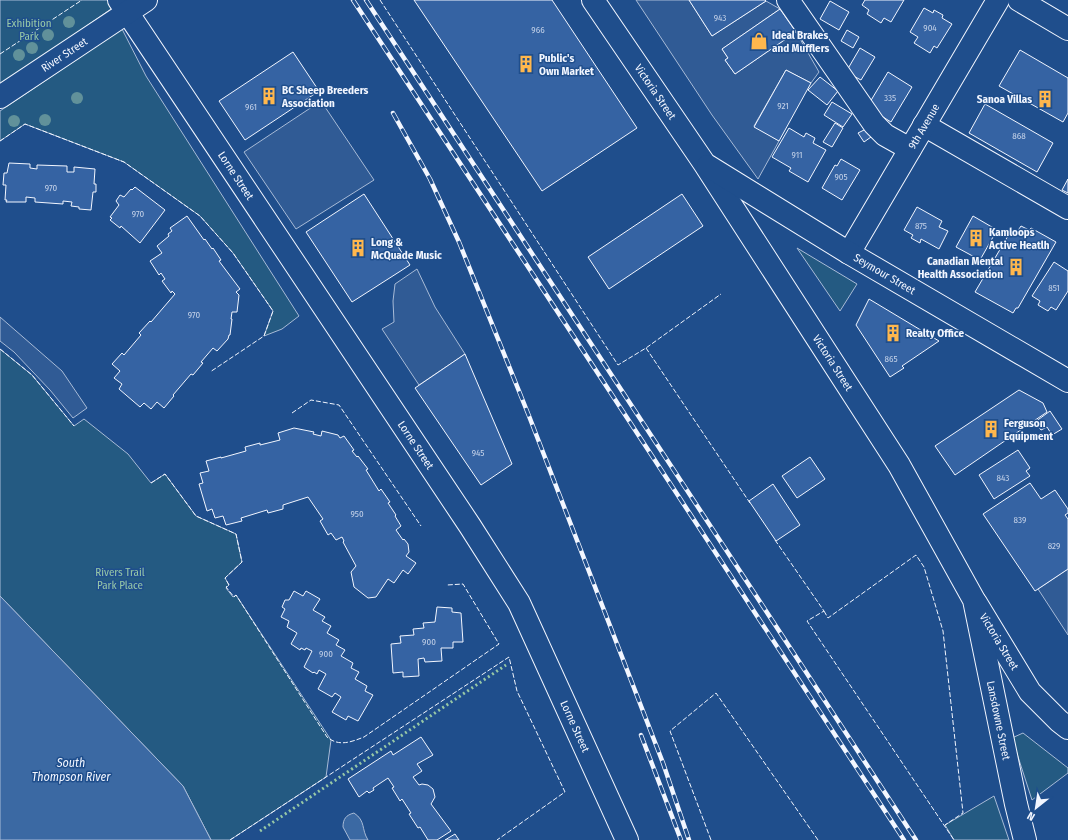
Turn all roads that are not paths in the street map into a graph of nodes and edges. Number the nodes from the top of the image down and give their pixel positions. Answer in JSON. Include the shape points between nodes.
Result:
{"nodes":[{"id":1,"x":146,"y":0,"type":"edge"},
{"id":2,"x":593,"y":0,"type":"edge"},
{"id":3,"x":788,"y":0,"type":"edge"},
{"id":4,"x":998,"y":0,"type":"edge"},
{"id":5,"x":1019,"y":0,"type":"edge"},
{"id":6,"x":123,"y":6,"type":"edge"},
{"id":7,"x":1068,"y":28,"type":"edge"},
{"id":8,"x":0,"y":97,"type":"edge"},
{"id":9,"x":924,"y":125,"type":"junction"},
{"id":10,"x":910,"y":149,"type":"junction"},
{"id":11,"x":704,"y":163,"type":"junction"},
{"id":12,"x":1068,"y":208,"type":"edge"},
{"id":13,"x":849,"y":253,"type":"junction"},
{"id":14,"x":1068,"y":381,"type":"edge"},
{"id":15,"x":974,"y":600,"type":"junction"},
{"id":16,"x":1068,"y":728,"type":"edge"},
{"id":17,"x":626,"y":840,"type":"edge"},
{"id":18,"x":1025,"y":840,"type":"edge"}],
"edges":[{"from":1,"to":6,"type":"street","name":"River Street"},
{"from":2,"to":11,"type":"street","name":"Victoria Street"},
{"from":3,"to":10,"type":"street","via":[[874,124],[885,135]]},
{"from":4,"to":9,"type":"street","name":"9th Avenue"},
{"from":5,"to":7,"type":"street"},
{"from":6,"to":8,"type":"street","name":"River Street"},
{"from":6,"to":17,"type":"street","name":"Lorne Street","via":[[520,603]]},
{"from":9,"to":10,"type":"street","name":"9th Avenue"},
{"from":9,"to":12,"type":"street"},
{"from":10,"to":13,"type":"street","name":"9th Avenue"},
{"from":11,"to":13,"type":"street","name":"Seymour Street"},
{"from":11,"to":15,"type":"street","name":"Victoria Street","via":[[898,465]]},
{"from":13,"to":14,"type":"street","name":"Seymour Street"},
{"from":15,"to":16,"type":"street","name":"Victoria Street","via":[[1030,692]]},
{"from":15,"to":18,"type":"street","name":"Lansdowne Street"}]}
